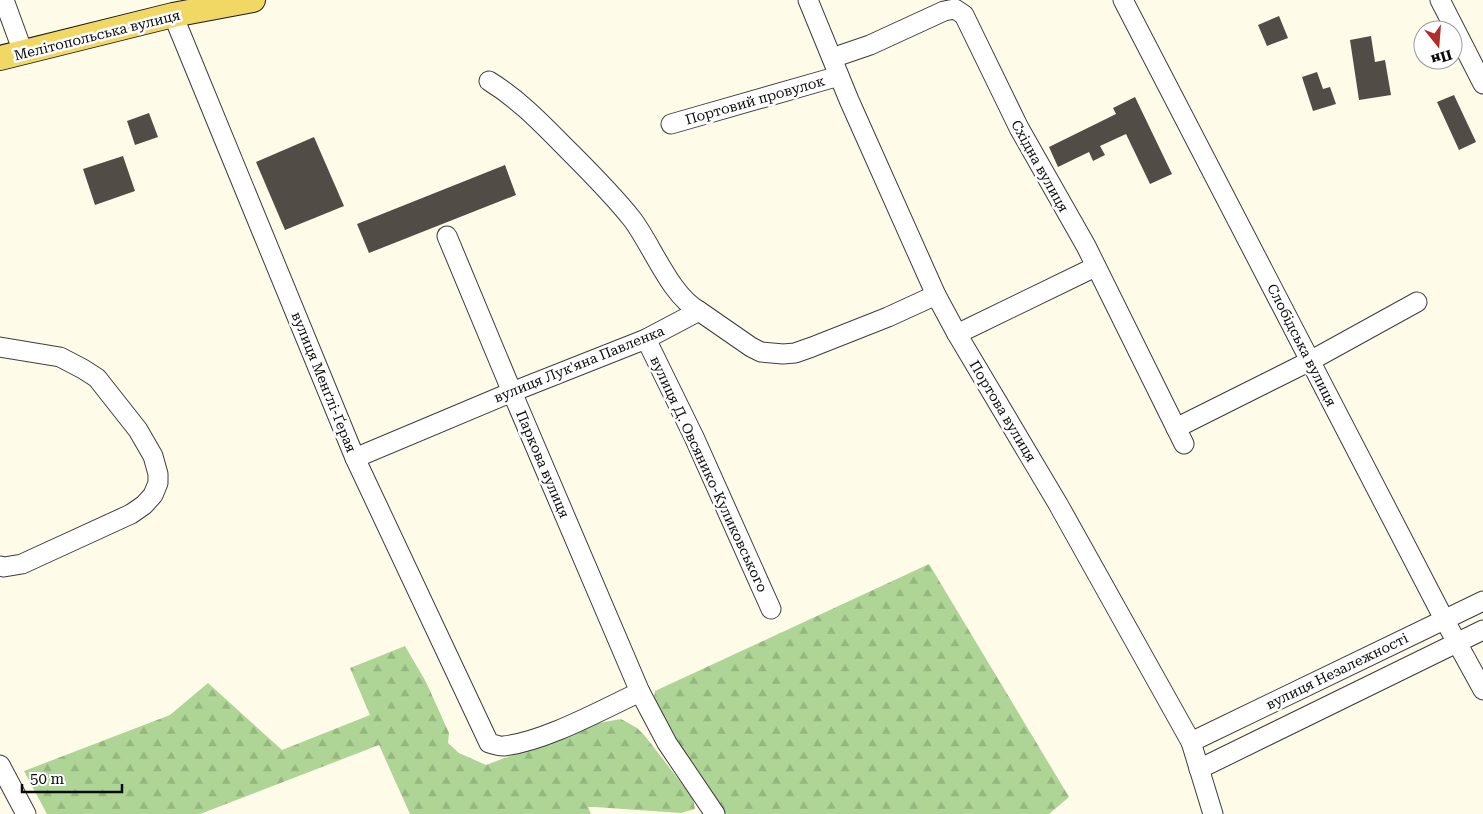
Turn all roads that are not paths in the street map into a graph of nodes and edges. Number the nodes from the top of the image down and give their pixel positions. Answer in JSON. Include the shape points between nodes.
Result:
{"nodes":[{"id":1,"x":4,"y":0,"type":"edge"},
{"id":2,"x":253,"y":0,"type":"edge"},
{"id":3,"x":808,"y":0,"type":"edge"},
{"id":4,"x":1123,"y":0,"type":"edge"},
{"id":5,"x":1440,"y":0,"type":"edge"},
{"id":6,"x":173,"y":15,"type":"junction"},
{"id":7,"x":23,"y":52,"type":"junction"},
{"id":8,"x":0,"y":58,"type":"edge"},
{"id":9,"x":832,"y":58,"type":"junction"},
{"id":10,"x":839,"y":76,"type":"junction"},
{"id":11,"x":489,"y":81,"type":"dead end"},
{"id":12,"x":1483,"y":84,"type":"edge"},
{"id":13,"x":671,"y":124,"type":"dead end"},
{"id":14,"x":447,"y":236,"type":"dead end"},
{"id":15,"x":1095,"y":267,"type":"junction"},
{"id":16,"x":936,"y":295,"type":"junction"},
{"id":17,"x":1417,"y":302,"type":"dead end"},
{"id":18,"x":699,"y":311,"type":"junction"},
{"id":19,"x":957,"y":334,"type":"junction"},
{"id":20,"x":646,"y":339,"type":"junction"},
{"id":21,"x":0,"y":347,"type":"edge"},
{"id":22,"x":1310,"y":360,"type":"junction"},
{"id":23,"x":512,"y":392,"type":"junction"},
{"id":24,"x":355,"y":458,"type":"junction"},
{"id":25,"x":0,"y":566,"type":"edge"},
{"id":26,"x":1483,"y":600,"type":"edge"},
{"id":27,"x":771,"y":609,"type":"dead end"},
{"id":28,"x":1444,"y":619,"type":"junction"},
{"id":29,"x":1483,"y":630,"type":"edge"},
{"id":30,"x":1457,"y":643,"type":"junction"},
{"id":31,"x":1483,"y":690,"type":"edge"},
{"id":32,"x":640,"y":692,"type":"junction"},
{"id":33,"x":1191,"y":742,"type":"junction"},
{"id":34,"x":0,"y":765,"type":"edge"},
{"id":35,"x":1199,"y":769,"type":"junction"},
{"id":36,"x":20,"y":812,"type":"edge"},
{"id":37,"x":716,"y":814,"type":"edge"},
{"id":38,"x":1213,"y":814,"type":"edge"}],
"edges":[{"from":1,"to":7,"type":"street"},
{"from":2,"to":6,"type":"main road","name":"Мелітопольська вулиця"},
{"from":3,"to":9,"type":"street","name":"Портова вулиця"},
{"from":4,"to":22,"type":"street","name":"Слобідська вулиця"},
{"from":5,"to":12,"type":"street"},
{"from":6,"to":7,"type":"main road","name":"Мелітопольська вулиця"},
{"from":6,"to":24,"type":"street","name":"вулиця Менґлі-Ґерая"},
{"from":7,"to":8,"type":"main road","name":"Мелітопольська вулиця"},
{"from":9,"to":10,"type":"street","name":"Портова вулиця"},
{"from":9,"to":15,"type":"street","name":"Східна вулиця","via":[[862,49],[944,11],[955,9],[964,14],[1019,128]]},
{"from":10,"to":13,"type":"street","name":"Портовий провулок"},
{"from":10,"to":16,"type":"street","name":"Портова вулиця"},
{"from":11,"to":18,"type":"street","via":[[508,93],[542,124],[600,183],[632,219],[686,301]]},
{"from":14,"to":23,"type":"street","name":"Паркова вулиця"},
{"from":15,"to":19,"type":"street"},
{"from":15,"to":22,"type":"street","name":"Східна вулиця","via":[[1180,436]]},
{"from":16,"to":18,"type":"street","via":[[812,347],[783,354],[761,352],[751,347]]},
{"from":16,"to":19,"type":"street","name":"Портова вулиця"},
{"from":17,"to":22,"type":"street"},
{"from":18,"to":20,"type":"street","name":"вулиця Лук'яна Павленка"},
{"from":19,"to":33,"type":"street","name":"Портова вулиця","via":[[1058,504]]},
{"from":20,"to":23,"type":"street","name":"вулиця Лук'яна Павленка"},
{"from":20,"to":27,"type":"street","name":"вулиця Д. Овсянико-Куликовського"},
{"from":21,"to":25,"type":"street","via":[[60,357],[97,378],[138,430],[153,456],[158,474],[153,495],[131,514],[22,564]]},
{"from":22,"to":28,"type":"street","name":"Слобідська вулиця"},
{"from":23,"to":24,"type":"street","name":"вулиця Лук'яна Павленка"},
{"from":23,"to":32,"type":"street","name":"Паркова вулиця"},
{"from":24,"to":32,"type":"street","name":"вулиця Менґлі-Ґерая","via":[[489,743],[502,746],[537,737]]},
{"from":26,"to":28,"type":"street","name":"вулиця Незалежності"},
{"from":28,"to":30,"type":"street","name":"Слобідська вулиця"},
{"from":28,"to":33,"type":"street","name":"вулиця Незалежності"},
{"from":29,"to":30,"type":"street","name":"вулиця Незалежності"},
{"from":30,"to":31,"type":"street","name":"Слобідська вулиця"},
{"from":30,"to":35,"type":"street","name":"вулиця Незалежності"},
{"from":32,"to":37,"type":"street","name":"Паркова вулиця","via":[[667,743]]},
{"from":33,"to":35,"type":"street","name":"Портова вулиця"},
{"from":34,"to":36,"type":"street"},
{"from":35,"to":38,"type":"street","name":"Портова вулиця"}]}
